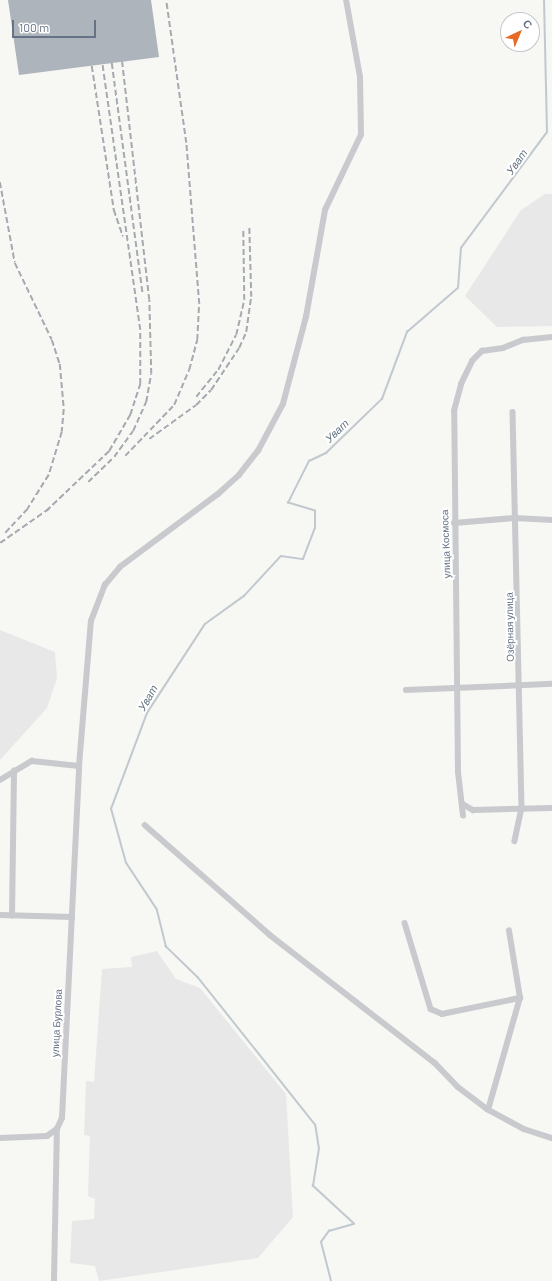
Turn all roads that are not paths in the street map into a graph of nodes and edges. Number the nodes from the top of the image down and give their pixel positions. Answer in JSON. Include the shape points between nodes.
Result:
{"nodes":[{"id":1,"x":346,"y":0,"type":"edge"},
{"id":2,"x":552,"y":337,"type":"edge"},
{"id":3,"x":513,"y":412,"type":"dead end"},
{"id":4,"x":515,"y":518,"type":"junction"},
{"id":5,"x":552,"y":520,"type":"edge"},
{"id":6,"x":454,"y":523,"type":"junction"},
{"id":7,"x":520,"y":684,"type":"junction"},
{"id":8,"x":552,"y":684,"type":"edge"},
{"id":9,"x":458,"y":687,"type":"junction"},
{"id":10,"x":406,"y":690,"type":"dead end"},
{"id":11,"x":79,"y":766,"type":"junction"},
{"id":12,"x":14,"y":771,"type":"junction"},
{"id":13,"x":0,"y":780,"type":"edge"},
{"id":14,"x":462,"y":804,"type":"junction"},
{"id":15,"x":522,"y":808,"type":"junction"},
{"id":16,"x":552,"y":808,"type":"edge"},
{"id":17,"x":463,"y":816,"type":"dead end"},
{"id":18,"x":145,"y":826,"type":"dead end"},
{"id":19,"x":515,"y":841,"type":"dead end"},
{"id":20,"x":0,"y":915,"type":"edge"},
{"id":21,"x":12,"y":916,"type":"junction"},
{"id":22,"x":72,"y":917,"type":"junction"},
{"id":23,"x":405,"y":923,"type":"dead end"},
{"id":24,"x":509,"y":930,"type":"dead end"},
{"id":25,"x":520,"y":998,"type":"junction"},
{"id":26,"x":488,"y":1110,"type":"junction"},
{"id":27,"x":57,"y":1129,"type":"junction"},
{"id":28,"x":0,"y":1138,"type":"edge"},
{"id":29,"x":552,"y":1138,"type":"edge"},
{"id":30,"x":54,"y":1281,"type":"edge"}],
"edges":[{"from":1,"to":11,"type":"street","name":"улица Бурлова","via":[[360,77],[361,135],[325,210],[306,317],[283,404],[258,451],[239,475],[218,494],[120,567],[105,585],[96,603],[89,634]]},
{"from":2,"to":6,"type":"street","name":"улица Космоса","via":[[522,340],[504,348],[482,351],[472,361],[457,394],[454,411]]},
{"from":3,"to":4,"type":"street","name":"Озёрная улица"},
{"from":4,"to":5,"type":"street"},
{"from":4,"to":6,"type":"street"},
{"from":4,"to":7,"type":"street","name":"Озёрная улица"},
{"from":6,"to":9,"type":"street","name":"улица Космоса"},
{"from":7,"to":8,"type":"street"},
{"from":7,"to":9,"type":"street"},
{"from":7,"to":15,"type":"street","name":"Озёрная улица"},
{"from":9,"to":10,"type":"street"},
{"from":9,"to":14,"type":"street","name":"улица Космоса","via":[[458,772]]},
{"from":11,"to":12,"type":"street","via":[[32,761]]},
{"from":11,"to":22,"type":"street","name":"улица Бурлова"},
{"from":12,"to":13,"type":"street"},
{"from":12,"to":21,"type":"street"},
{"from":14,"to":15,"type":"street","via":[[473,810]]},
{"from":14,"to":17,"type":"street","name":"улица Космоса"},
{"from":15,"to":16,"type":"street"},
{"from":15,"to":19,"type":"street","name":"Озёрная улица"},
{"from":18,"to":26,"type":"street","via":[[270,935],[435,1062],[458,1087]]},
{"from":20,"to":21,"type":"street"},
{"from":21,"to":22,"type":"street"},
{"from":22,"to":27,"type":"street","name":"улица Бурлова","via":[[62,1118]]},
{"from":23,"to":25,"type":"street","via":[[431,1009],[442,1014]]},
{"from":24,"to":25,"type":"street"},
{"from":25,"to":26,"type":"street"},
{"from":26,"to":29,"type":"street","via":[[524,1129]]},
{"from":27,"to":28,"type":"street","via":[[47,1136]]},
{"from":27,"to":30,"type":"street","name":"улица Бурлова"}]}
